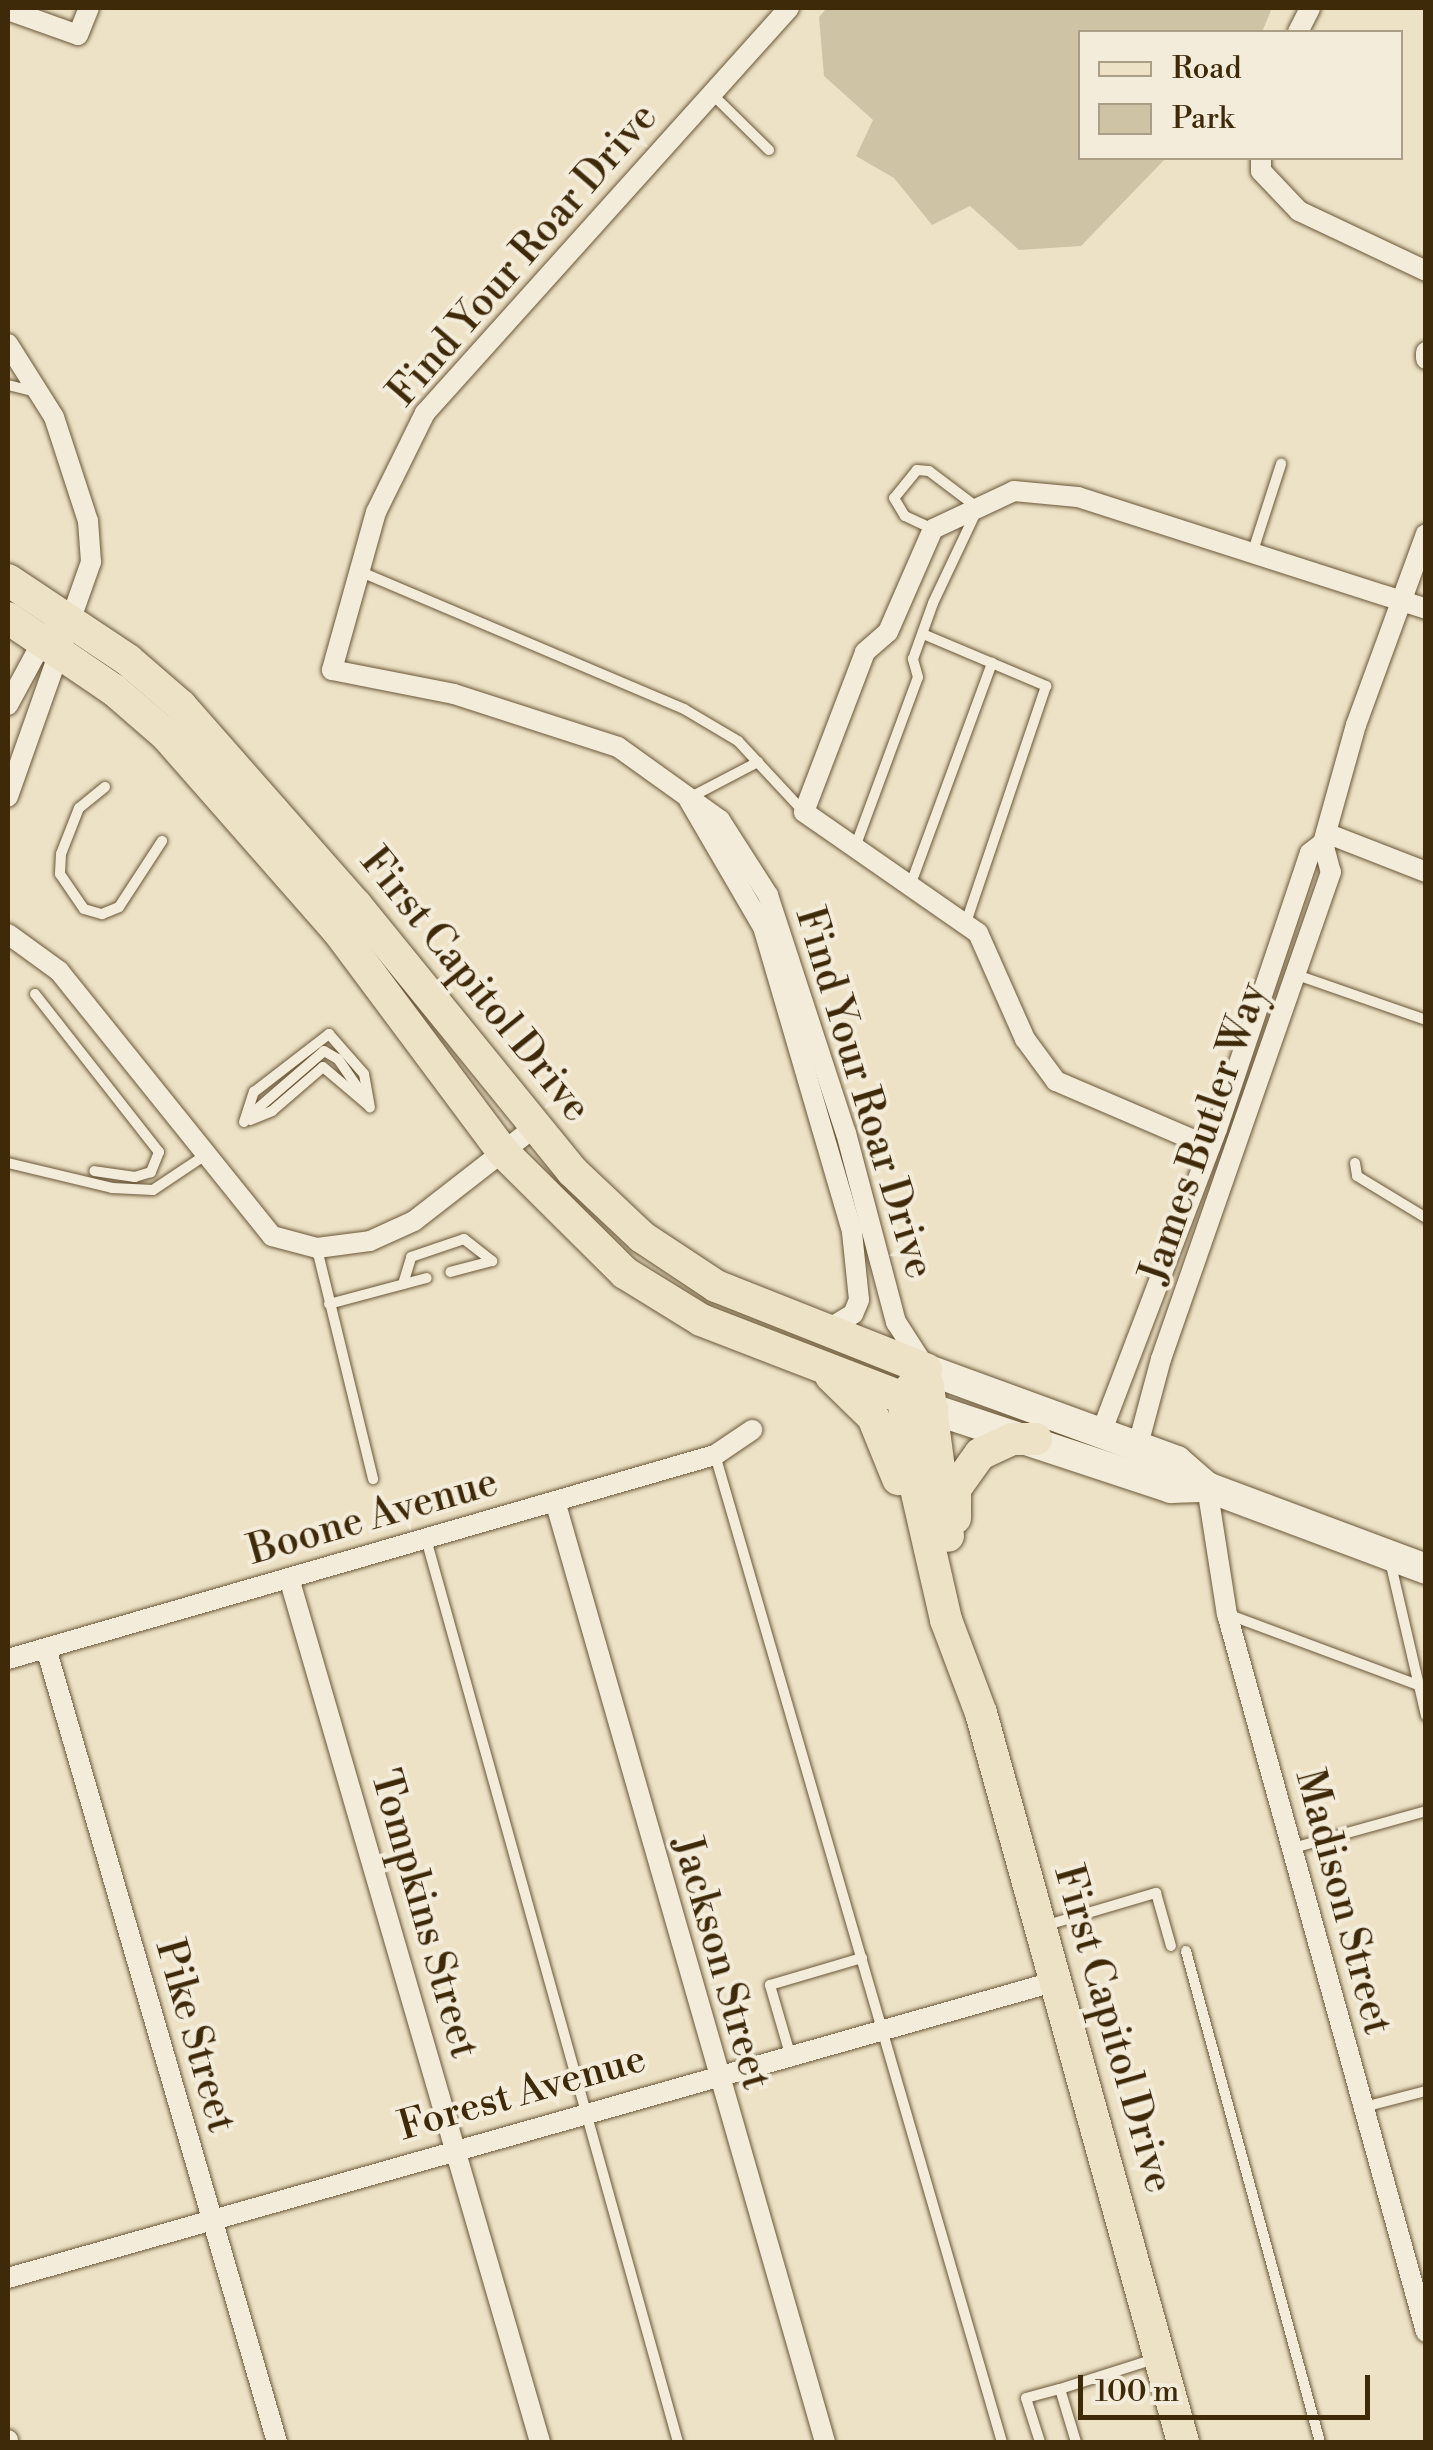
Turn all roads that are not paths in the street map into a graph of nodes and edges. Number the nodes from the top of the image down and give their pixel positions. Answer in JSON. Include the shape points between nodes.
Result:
{"nodes":[{"id":1,"x":89,"y":8,"type":"edge"},
{"id":2,"x":789,"y":8,"type":"edge"},
{"id":3,"x":8,"y":10,"type":"edge"},
{"id":4,"x":711,"y":94,"type":"junction"},
{"id":5,"x":768,"y":150,"type":"dead end"},
{"id":6,"x":1261,"y":160,"type":"edge"},
{"id":7,"x":1426,"y":271,"type":"edge"},
{"id":8,"x":8,"y":344,"type":"edge"},
{"id":9,"x":8,"y":385,"type":"edge"},
{"id":10,"x":43,"y":394,"type":"junction"},
{"id":11,"x":1281,"y":464,"type":"dead end"},
{"id":12,"x":978,"y":508,"type":"junction"},
{"id":13,"x":933,"y":530,"type":"junction"},
{"id":14,"x":1426,"y":534,"type":"edge"},
{"id":15,"x":1251,"y":555,"type":"junction"},
{"id":16,"x":359,"y":571,"type":"junction"},
{"id":17,"x":8,"y":580,"type":"edge"},
{"id":18,"x":1401,"y":600,"type":"junction"},
{"id":19,"x":1426,"y":609,"type":"edge"},
{"id":20,"x":69,"y":617,"type":"junction"},
{"id":21,"x":8,"y":618,"type":"edge"},
{"id":22,"x":922,"y":634,"type":"junction"},
{"id":23,"x":52,"y":645,"type":"junction"},
{"id":24,"x":992,"y":663,"type":"junction"},
{"id":25,"x":8,"y":705,"type":"edge"},
{"id":26,"x":758,"y":762,"type":"junction"},
{"id":27,"x":105,"y":787,"type":"dead end"},
{"id":28,"x":8,"y":797,"type":"edge"},
{"id":29,"x":688,"y":798,"type":"junction"},
{"id":30,"x":804,"y":812,"type":"junction"},
{"id":31,"x":1325,"y":838,"type":"junction"},
{"id":32,"x":162,"y":841,"type":"dead end"},
{"id":33,"x":854,"y":851,"type":"junction"},
{"id":34,"x":1426,"y":872,"type":"edge"},
{"id":35,"x":910,"y":886,"type":"junction"},
{"id":36,"x":966,"y":924,"type":"junction"},
{"id":37,"x":8,"y":934,"type":"edge"},
{"id":38,"x":1297,"y":975,"type":"junction"},
{"id":39,"x":34,"y":994,"type":"dead end"},
{"id":40,"x":1426,"y":1020,"type":"edge"},
{"id":41,"x":244,"y":1122,"type":"joint"},
{"id":42,"x":536,"y":1126,"type":"junction"},
{"id":43,"x":1210,"y":1147,"type":"junction"},
{"id":44,"x":503,"y":1152,"type":"junction"},
{"id":45,"x":204,"y":1156,"type":"junction"},
{"id":46,"x":8,"y":1162,"type":"edge"},
{"id":47,"x":1355,"y":1164,"type":"dead end"},
{"id":48,"x":94,"y":1171,"type":"dead end"},
{"id":49,"x":1426,"y":1218,"type":"edge"},
{"id":50,"x":317,"y":1248,"type":"junction"},
{"id":51,"x":450,"y":1272,"type":"dead end"},
{"id":52,"x":427,"y":1278,"type":"dead end"},
{"id":53,"x":403,"y":1284,"type":"junction"},
{"id":54,"x":329,"y":1304,"type":"junction"},
{"id":55,"x":826,"y":1330,"type":"junction"},
{"id":56,"x":822,"y":1365,"type":"junction"},
{"id":57,"x":926,"y":1369,"type":"junction"},
{"id":58,"x":918,"y":1402,"type":"junction"},
{"id":59,"x":752,"y":1430,"type":"dead end"},
{"id":60,"x":1101,"y":1432,"type":"junction"},
{"id":61,"x":1036,"y":1439,"type":"junction"},
{"id":62,"x":1138,"y":1446,"type":"junction"},
{"id":63,"x":714,"y":1455,"type":"junction"},
{"id":64,"x":374,"y":1479,"type":"dead end"},
{"id":65,"x":1207,"y":1487,"type":"junction"},
{"id":66,"x":554,"y":1501,"type":"junction"},
{"id":67,"x":426,"y":1538,"type":"junction"},
{"id":68,"x":1390,"y":1557,"type":"junction"},
{"id":69,"x":1426,"y":1569,"type":"edge"},
{"id":70,"x":289,"y":1578,"type":"junction"},
{"id":71,"x":955,"y":1583,"type":"junction"},
{"id":72,"x":1227,"y":1614,"type":"junction"},
{"id":73,"x":952,"y":1630,"type":"junction"},
{"id":74,"x":46,"y":1648,"type":"junction"},
{"id":75,"x":8,"y":1659,"type":"edge"},
{"id":76,"x":1421,"y":1689,"type":"edge"},
{"id":77,"x":1426,"y":1716,"type":"edge"},
{"id":78,"x":1426,"y":1810,"type":"edge"},
{"id":79,"x":1292,"y":1848,"type":"junction"},
{"id":80,"x":1041,"y":1926,"type":"junction"},
{"id":81,"x":1171,"y":1946,"type":"dead end"},
{"id":82,"x":1186,"y":1951,"type":"dead end"},
{"id":83,"x":862,"y":1958,"type":"junction"},
{"id":84,"x":1056,"y":1981,"type":"junction"},
{"id":85,"x":882,"y":2028,"type":"junction"},
{"id":86,"x":790,"y":2054,"type":"junction"},
{"id":87,"x":715,"y":2074,"type":"junction"},
{"id":88,"x":1426,"y":2091,"type":"edge"},
{"id":89,"x":1363,"y":2107,"type":"junction"},
{"id":90,"x":583,"y":2112,"type":"junction"},
{"id":91,"x":457,"y":2148,"type":"junction"},
{"id":92,"x":212,"y":2220,"type":"junction"},
{"id":93,"x":8,"y":2278,"type":"edge"},
{"id":94,"x":1426,"y":2332,"type":"edge"},
{"id":95,"x":1160,"y":2358,"type":"junction"},
{"id":96,"x":1060,"y":2389,"type":"junction"},
{"id":97,"x":277,"y":2442,"type":"edge"},
{"id":98,"x":540,"y":2442,"type":"edge"},
{"id":99,"x":678,"y":2442,"type":"edge"},
{"id":100,"x":824,"y":2442,"type":"edge"},
{"id":101,"x":1002,"y":2442,"type":"edge"},
{"id":102,"x":1040,"y":2442,"type":"edge"},
{"id":103,"x":1076,"y":2442,"type":"edge"},
{"id":104,"x":1183,"y":2442,"type":"edge"},
{"id":105,"x":1320,"y":2442,"type":"edge"}],
"edges":[{"from":1,"to":3,"type":"street","via":[[78,36]]},
{"from":2,"to":4,"type":"street","name":"Find Your Roar Drive"},
{"from":4,"to":5,"type":"lane"},
{"from":4,"to":16,"type":"street","name":"Find Your Roar Drive","via":[[424,413],[376,512]]},
{"from":6,"to":7,"type":"street","via":[[1261,171],[1299,211]]},
{"from":8,"to":10,"type":"street"},
{"from":9,"to":10,"type":"lane"},
{"from":10,"to":20,"type":"street","via":[[90,539],[90,562]]},
{"from":11,"to":15,"type":"lane"},
{"from":12,"to":13,"type":"street"},
{"from":12,"to":13,"type":"lane","via":[[929,470],[916,470],[894,498],[905,516]]},
{"from":12,"to":15,"type":"street","via":[[1014,491],[1078,497]]},
{"from":12,"to":22,"type":"lane"},
{"from":13,"to":30,"type":"street","via":[[888,632],[865,652]]},
{"from":14,"to":18,"type":"street","name":"James Butler Way"},
{"from":15,"to":18,"type":"street"},
{"from":16,"to":26,"type":"lane","via":[[684,708],[738,741]]},
{"from":16,"to":29,"type":"street","name":"Find Your Roar Drive","via":[[332,670],[454,694],[618,747]]},
{"from":17,"to":20,"type":"main road","name":"First Capitol Drive"},
{"from":18,"to":19,"type":"street"},
{"from":18,"to":31,"type":"street","name":"James Butler Way","via":[[1356,724]]},
{"from":20,"to":23,"type":"street"},
{"from":20,"to":42,"type":"main road","name":"First Capitol Drive","via":[[182,706]]},
{"from":21,"to":23,"type":"main road","name":"First Capitol Drive"},
{"from":22,"to":24,"type":"lane"},
{"from":22,"to":33,"type":"lane","via":[[914,659],[918,677]]},
{"from":23,"to":25,"type":"street"},
{"from":23,"to":28,"type":"street"},
{"from":23,"to":44,"type":"main road","name":"First Capitol Drive","via":[[166,735],[232,806],[339,932]]},
{"from":24,"to":35,"type":"lane"},
{"from":24,"to":36,"type":"lane","via":[[1046,686]]},
{"from":26,"to":29,"type":"lane"},
{"from":26,"to":30,"type":"lane"},
{"from":27,"to":32,"type":"lane","via":[[79,808],[61,854],[60,874],[84,909],[102,914],[119,907]]},
{"from":29,"to":55,"type":"street","name":"Find Your Roar Drive","via":[[763,927],[848,1216],[859,1300],[854,1314]]},
{"from":29,"to":57,"type":"street","name":"Find Your Roar Drive","via":[[720,820],[768,895],[840,1116],[896,1322]]},
{"from":30,"to":33,"type":"street"},
{"from":31,"to":34,"type":"street"},
{"from":31,"to":38,"type":"street","name":"James Butler Way","via":[[1331,872]]},
{"from":31,"to":43,"type":"street","name":"James Butler Way","via":[[1310,853]]},
{"from":33,"to":35,"type":"street"},
{"from":35,"to":36,"type":"street"},
{"from":36,"to":43,"type":"street","via":[[978,933],[1037,1060],[1056,1081]]},
{"from":37,"to":45,"type":"street","via":[[59,971]]},
{"from":38,"to":40,"type":"lane"},
{"from":38,"to":62,"type":"street","name":"James Butler Way","via":[[1161,1359]]},
{"from":39,"to":48,"type":"lane","via":[[159,1152],[151,1172],[135,1177]]},
{"from":41,"to":41,"type":"lane","via":[[254,1092],[322,1035],[336,1041],[364,1074],[370,1107],[338,1059],[324,1051]]},
{"from":42,"to":44,"type":"street"},
{"from":42,"to":55,"type":"main road","name":"First Capitol Drive","via":[[572,1171],[684,1267]]},
{"from":43,"to":60,"type":"street","name":"James Butler Way"},
{"from":44,"to":50,"type":"street","via":[[414,1221],[370,1240]]},
{"from":44,"to":56,"type":"main road","name":"First Capitol Drive","via":[[548,1204],[665,1302]]},
{"from":45,"to":46,"type":"lane","via":[[152,1190],[112,1188]]},
{"from":45,"to":50,"type":"street","via":[[272,1236]]},
{"from":47,"to":49,"type":"lane","via":[[1357,1176]]},
{"from":50,"to":54,"type":"lane"},
{"from":51,"to":53,"type":"lane","via":[[492,1261],[464,1239],[411,1258]]},
{"from":52,"to":53,"type":"lane"},
{"from":53,"to":54,"type":"lane"},
{"from":54,"to":64,"type":"lane"},
{"from":55,"to":57,"type":"main road","name":"First Capitol Drive"},
{"from":56,"to":58,"type":"main road","name":"First Capitol Drive"},
{"from":56,"to":73,"type":"main road","via":[[873,1416],[886,1441],[926,1588]]},
{"from":57,"to":58,"type":"main road"},
{"from":57,"to":60,"type":"main road"},
{"from":58,"to":61,"type":"main road"},
{"from":58,"to":71,"type":"main road","name":"First Capitol Drive"},
{"from":58,"to":73,"type":"main road","name":"First Capitol Drive","via":[[906,1445]]},
{"from":59,"to":63,"type":"street","name":"Boone Avenue"},
{"from":60,"to":62,"type":"main road"},
{"from":61,"to":65,"type":"main road","via":[[1171,1488]]},
{"from":61,"to":71,"type":"main road","via":[[1012,1439],[980,1454],[955,1489]]},
{"from":62,"to":65,"type":"main road","via":[[1178,1461]]},
{"from":63,"to":66,"type":"street","name":"Boone Avenue"},
{"from":63,"to":83,"type":"lane"},
{"from":65,"to":68,"type":"main road"},
{"from":65,"to":72,"type":"street","name":"Madison Street"},
{"from":66,"to":67,"type":"street","name":"Boone Avenue"},
{"from":66,"to":87,"type":"street","name":"Jackson Street"},
{"from":67,"to":70,"type":"street","name":"Boone Avenue"},
{"from":67,"to":90,"type":"lane"},
{"from":68,"to":69,"type":"main road"},
{"from":68,"to":76,"type":"lane"},
{"from":70,"to":74,"type":"street","name":"Boone Avenue"},
{"from":70,"to":91,"type":"street","name":"Tompkins Street"},
{"from":71,"to":73,"type":"main road","name":"First Capitol Drive"},
{"from":72,"to":76,"type":"lane"},
{"from":72,"to":79,"type":"street","name":"Madison Street"},
{"from":73,"to":80,"type":"main road","name":"First Capitol Drive"},
{"from":74,"to":75,"type":"street","name":"Boone Avenue"},
{"from":74,"to":92,"type":"street","name":"Pike Street"},
{"from":76,"to":77,"type":"lane"},
{"from":78,"to":79,"type":"lane"},
{"from":79,"to":89,"type":"street","name":"Madison Street"},
{"from":80,"to":81,"type":"lane","via":[[1156,1894]]},
{"from":80,"to":84,"type":"main road","name":"First Capitol Drive"},
{"from":82,"to":105,"type":"lane"},
{"from":83,"to":85,"type":"lane"},
{"from":83,"to":86,"type":"lane","via":[[770,1985]]},
{"from":84,"to":85,"type":"street","name":"Forest Avenue"},
{"from":84,"to":95,"type":"main road","name":"First Capitol Drive"},
{"from":85,"to":86,"type":"street","name":"Forest Avenue"},
{"from":85,"to":101,"type":"lane"},
{"from":86,"to":87,"type":"street","name":"Forest Avenue"},
{"from":87,"to":90,"type":"street","name":"Forest Avenue"},
{"from":87,"to":100,"type":"street","name":"Jackson Street"},
{"from":88,"to":89,"type":"lane"},
{"from":89,"to":94,"type":"street","name":"Madison Street"},
{"from":90,"to":91,"type":"street","name":"Forest Avenue"},
{"from":90,"to":99,"type":"lane"},
{"from":91,"to":92,"type":"street","name":"Forest Avenue"},
{"from":91,"to":98,"type":"street","name":"Tompkins Street"},
{"from":92,"to":93,"type":"street","name":"Forest Avenue"},
{"from":92,"to":97,"type":"street","name":"Pike Street"},
{"from":95,"to":96,"type":"lane"},
{"from":95,"to":104,"type":"main road","name":"First Capitol Drive"},
{"from":96,"to":102,"type":"lane","via":[[1026,2398]]},
{"from":96,"to":103,"type":"lane"}]}
